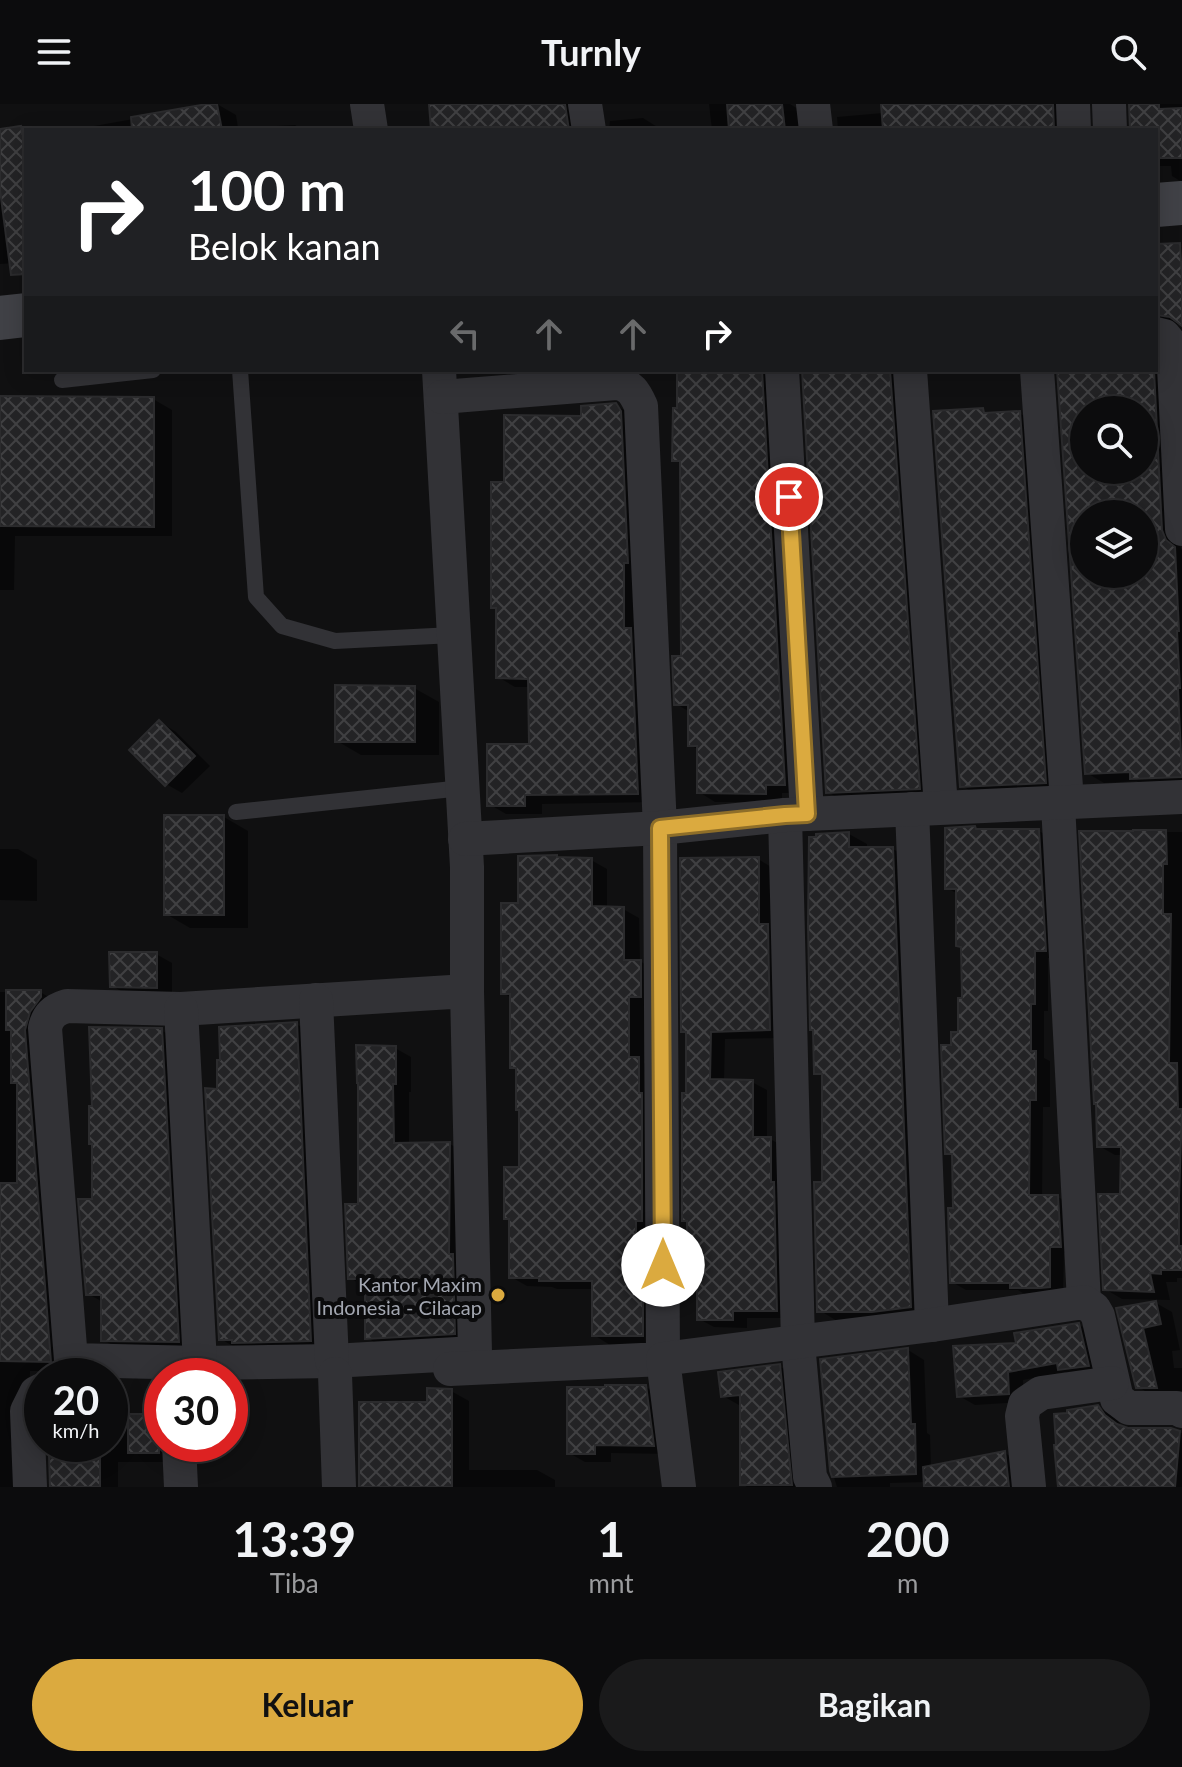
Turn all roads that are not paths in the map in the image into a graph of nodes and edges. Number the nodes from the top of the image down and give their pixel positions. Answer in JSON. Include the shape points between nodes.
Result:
{"nodes":[{"id":1,"x":367,"y":104,"type":"edge"},
{"id":2,"x":585,"y":104,"type":"edge"},
{"id":3,"x":813,"y":104,"type":"edge"},
{"id":4,"x":1073,"y":104,"type":"edge"},
{"id":5,"x":1109,"y":104,"type":"edge"},
{"id":6,"x":371,"y":128,"type":"edge"},
{"id":7,"x":589,"y":128,"type":"edge"},
{"id":8,"x":816,"y":128,"type":"edge"},
{"id":9,"x":1074,"y":128,"type":"edge"},
{"id":10,"x":1110,"y":128,"type":"edge"},
{"id":11,"x":1182,"y":203,"type":"edge"},
{"id":12,"x":1158,"y":205,"type":"edge"},
{"id":13,"x":24,"y":315,"type":"edge"},
{"id":14,"x":0,"y":318,"type":"edge"},
{"id":15,"x":1158,"y":334,"type":"edge"},
{"id":16,"x":135,"y":372,"type":"edge"},
{"id":17,"x":240,"y":372,"type":"edge"},
{"id":18,"x":782,"y":372,"type":"edge"},
{"id":19,"x":910,"y":372,"type":"edge"},
{"id":20,"x":1037,"y":372,"type":"edge"},
{"id":21,"x":62,"y":380,"type":"dead end"},
{"id":22,"x":440,"y":383,"type":"edge"},
{"id":23,"x":1182,"y":529,"type":"edge"},
{"id":24,"x":453,"y":635,"type":"junction"},
{"id":25,"x":462,"y":788,"type":"junction"},
{"id":26,"x":1182,"y":797,"type":"edge"},
{"id":27,"x":1062,"y":803,"type":"junction"},
{"id":28,"x":926,"y":808,"type":"junction"},
{"id":29,"x":236,"y":812,"type":"dead end"},
{"id":30,"x":796,"y":814,"type":"junction"},
{"id":31,"x":660,"y":828,"type":"junction"},
{"id":32,"x":465,"y":839,"type":"junction"},
{"id":33,"x":467,"y":991,"type":"junction"},
{"id":34,"x":316,"y":1000,"type":"junction"},
{"id":35,"x":181,"y":1009,"type":"junction"},
{"id":36,"x":1084,"y":1302,"type":"junction"},
{"id":37,"x":932,"y":1325,"type":"junction"},
{"id":38,"x":798,"y":1343,"type":"junction"},
{"id":39,"x":200,"y":1358,"type":"edge"},
{"id":40,"x":663,"y":1359,"type":"junction"},
{"id":41,"x":144,"y":1362,"type":"edge"},
{"id":42,"x":248,"y":1365,"type":"edge"},
{"id":43,"x":333,"y":1368,"type":"junction"},
{"id":44,"x":248,"y":1377,"type":"edge"},
{"id":45,"x":1112,"y":1383,"type":"junction"},
{"id":46,"x":1182,"y":1411,"type":"edge"},
{"id":47,"x":29,"y":1462,"type":"edge"},
{"id":48,"x":180,"y":1462,"type":"edge"},
{"id":49,"x":30,"y":1487,"type":"edge"},
{"id":50,"x":181,"y":1487,"type":"edge"},
{"id":51,"x":339,"y":1487,"type":"edge"},
{"id":52,"x":679,"y":1487,"type":"edge"},
{"id":53,"x":815,"y":1487,"type":"edge"},
{"id":54,"x":1029,"y":1487,"type":"edge"}],
"edges":[{"from":1,"to":6,"type":"street"},
{"from":2,"to":7,"type":"street"},
{"from":3,"to":8,"type":"street"},
{"from":4,"to":9,"type":"street"},
{"from":5,"to":10,"type":"street"},
{"from":11,"to":12,"type":"street"},
{"from":13,"to":14,"type":"street"},
{"from":15,"to":23,"type":"street","via":[[1173,347]]},
{"from":16,"to":21,"type":"lane"},
{"from":17,"to":24,"type":"lane","via":[[256,597],[282,626],[335,641]]},
{"from":18,"to":30,"type":"street"},
{"from":19,"to":28,"type":"street"},
{"from":20,"to":27,"type":"street"},
{"from":22,"to":24,"type":"street"},
{"from":22,"to":31,"type":"street","via":[[616,383],[635,392],[641,406]]},
{"from":24,"to":25,"type":"street"},
{"from":25,"to":29,"type":"lane"},
{"from":25,"to":32,"type":"street"},
{"from":26,"to":27,"type":"street"},
{"from":27,"to":28,"type":"street"},
{"from":27,"to":36,"type":"street"},
{"from":28,"to":30,"type":"street"},
{"from":28,"to":37,"type":"street"},
{"from":30,"to":31,"type":"street"},
{"from":30,"to":38,"type":"street"},
{"from":31,"to":32,"type":"street"},
{"from":31,"to":40,"type":"street"},
{"from":32,"to":33,"type":"street"},
{"from":33,"to":34,"type":"street"},
{"from":33,"to":43,"type":"street","via":[[475,1353]]},
{"from":34,"to":35,"type":"street"},
{"from":34,"to":43,"type":"street"},
{"from":35,"to":39,"type":"street"},
{"from":35,"to":41,"type":"street","via":[[67,1006],[53,1012],[45,1028],[71,1360]]},
{"from":36,"to":37,"type":"street"},
{"from":36,"to":45,"type":"street","via":[[1098,1316]]},
{"from":37,"to":38,"type":"street"},
{"from":38,"to":40,"type":"street"},
{"from":38,"to":53,"type":"street"},
{"from":40,"to":43,"type":"street"},
{"from":40,"to":52,"type":"street"},
{"from":42,"to":43,"type":"street"},
{"from":43,"to":44,"type":"street"},
{"from":43,"to":51,"type":"street"},
{"from":45,"to":46,"type":"street","via":[[1117,1399],[1129,1408]]},
{"from":45,"to":54,"type":"street","via":[[1041,1393],[1025,1404]]},
{"from":47,"to":49,"type":"street"},
{"from":48,"to":50,"type":"street"}]}
